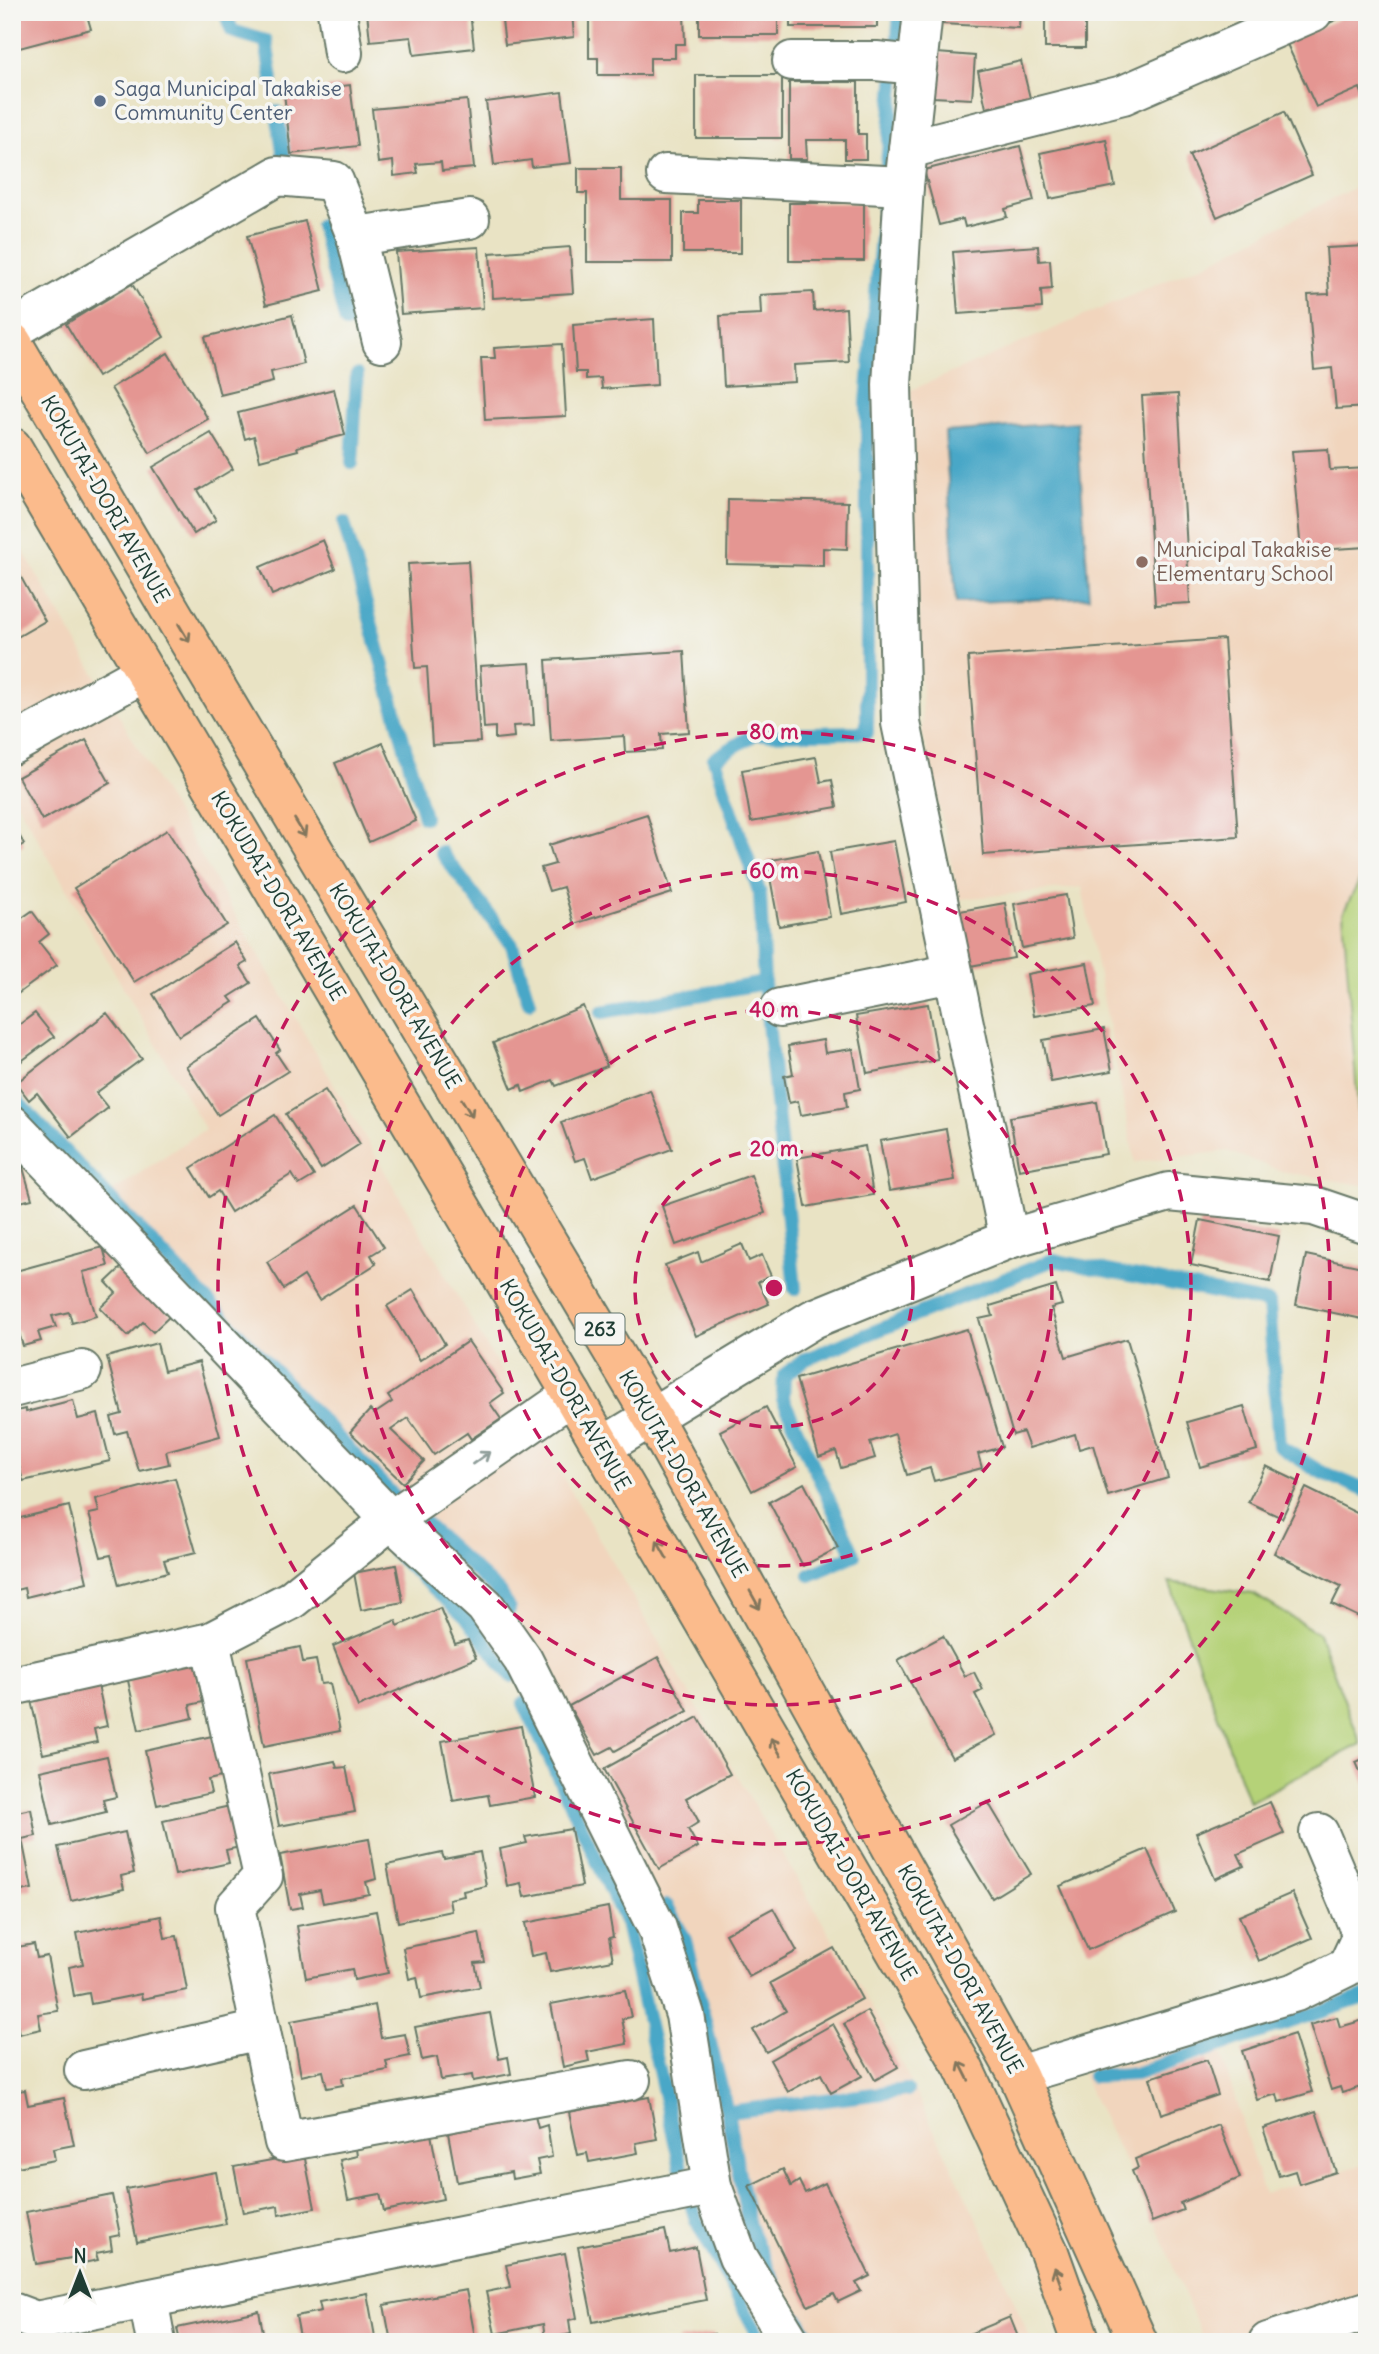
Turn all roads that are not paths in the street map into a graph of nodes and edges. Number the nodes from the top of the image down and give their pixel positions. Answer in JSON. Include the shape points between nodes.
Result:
{"nodes":[{"id":1,"x":337,"y":12,"type":"edge"},
{"id":2,"x":923,"y":12,"type":"edge"},
{"id":3,"x":1313,"y":12,"type":"edge"},
{"id":4,"x":343,"y":53,"type":"dead end"},
{"id":5,"x":792,"y":61,"type":"dead end"},
{"id":6,"x":917,"y":65,"type":"junction"},
{"id":7,"x":908,"y":149,"type":"junction"},
{"id":8,"x":666,"y":174,"type":"dead end"},
{"id":9,"x":886,"y":185,"type":"junction"},
{"id":10,"x":470,"y":219,"type":"dead end"},
{"id":11,"x":356,"y":236,"type":"junction"},
{"id":12,"x":12,"y":330,"type":"edge"},
{"id":13,"x":382,"y":341,"type":"dead end"},
{"id":14,"x":12,"y":342,"type":"edge"},
{"id":15,"x":12,"y":447,"type":"edge"},
{"id":16,"x":145,"y":672,"type":"junction"},
{"id":17,"x":12,"y":745,"type":"edge"},
{"id":18,"x":953,"y":973,"type":"junction"},
{"id":19,"x":780,"y":1008,"type":"dead end"},
{"id":20,"x":12,"y":1125,"type":"edge"},
{"id":21,"x":1367,"y":1224,"type":"edge"},
{"id":22,"x":1009,"y":1239,"type":"junction"},
{"id":23,"x":82,"y":1370,"type":"dead end"},
{"id":24,"x":12,"y":1388,"type":"edge"},
{"id":25,"x":572,"y":1395,"type":"junction"},
{"id":26,"x":652,"y":1417,"type":"junction"},
{"id":27,"x":602,"y":1447,"type":"junction"},
{"id":28,"x":391,"y":1520,"type":"junction"},
{"id":29,"x":211,"y":1642,"type":"junction"},
{"id":30,"x":12,"y":1686,"type":"edge"},
{"id":31,"x":1319,"y":1833,"type":"dead end"},
{"id":32,"x":260,"y":2030,"type":"junction"},
{"id":33,"x":84,"y":2070,"type":"dead end"},
{"id":34,"x":1018,"y":2075,"type":"junction"},
{"id":35,"x":632,"y":2080,"type":"dead end"},
{"id":36,"x":696,"y":2189,"type":"junction"},
{"id":37,"x":148,"y":2299,"type":"junction"},
{"id":38,"x":1367,"y":2311,"type":"edge"},
{"id":39,"x":24,"y":2317,"type":"edge"},
{"id":40,"x":156,"y":2342,"type":"edge"},
{"id":41,"x":790,"y":2342,"type":"edge"},
{"id":42,"x":1081,"y":2342,"type":"edge"},
{"id":43,"x":1139,"y":2342,"type":"edge"},
{"id":44,"x":1268,"y":2342,"type":"edge"}],
"edges":[{"from":1,"to":4,"type":"street"},
{"from":2,"to":6,"type":"street"},
{"from":3,"to":7,"type":"street","via":[[1123,95]]},
{"from":5,"to":6,"type":"street"},
{"from":6,"to":7,"type":"street"},
{"from":7,"to":9,"type":"street"},
{"from":8,"to":9,"type":"street"},
{"from":9,"to":18,"type":"street","via":[[901,723]]},
{"from":10,"to":11,"type":"street"},
{"from":11,"to":12,"type":"street","via":[[334,181],[276,176]]},
{"from":11,"to":13,"type":"street"},
{"from":14,"to":26,"type":"highway","name":"KOKUTAI-DORI AVENUE","number":"263","one_way":true},
{"from":15,"to":16,"type":"highway","name":"KOKUDAI-DORI AVENUE","number":"263"},
{"from":16,"to":17,"type":"street"},
{"from":16,"to":25,"type":"highway","name":"KOKUDAI-DORI AVENUE","number":"263"},
{"from":18,"to":19,"type":"street"},
{"from":18,"to":22,"type":"street"},
{"from":20,"to":28,"type":"street"},
{"from":21,"to":22,"type":"street","via":[[1314,1206],[1169,1192]]},
{"from":22,"to":26,"type":"street","via":[[813,1320]]},
{"from":23,"to":24,"type":"street"},
{"from":25,"to":27,"type":"highway","name":"KOKUDAI-DORI AVENUE","number":"263"},
{"from":28,"to":25,"type":"street","one_way":true},
{"from":26,"to":27,"type":"street"},
{"from":26,"to":34,"type":"highway","name":"KOKUTAI-DORI AVENUE","number":"263","one_way":true},
{"from":42,"to":27,"type":"highway","name":"KOKUDAI-DORI AVENUE","number":"263","one_way":true,"via":[[1049,2252],[962,2067]]},
{"from":28,"to":29,"type":"street","via":[[291,1600]]},
{"from":28,"to":36,"type":"street","via":[[485,1606],[523,1660],[657,1928],[685,2015]]},
{"from":29,"to":30,"type":"street"},
{"from":29,"to":32,"type":"street","via":[[263,1875],[235,1907]]},
{"from":31,"to":34,"type":"street","via":[[1362,1935],[1347,1967],[1296,1992]]},
{"from":32,"to":33,"type":"street"},
{"from":32,"to":35,"type":"street","via":[[284,2142]]},
{"from":34,"to":43,"type":"highway","name":"KOKUTAI-DORI AVENUE","number":"263"},
{"from":36,"to":37,"type":"street"},
{"from":36,"to":41,"type":"street"},
{"from":37,"to":39,"type":"street"},
{"from":37,"to":40,"type":"street"},
{"from":38,"to":44,"type":"street"}]}
